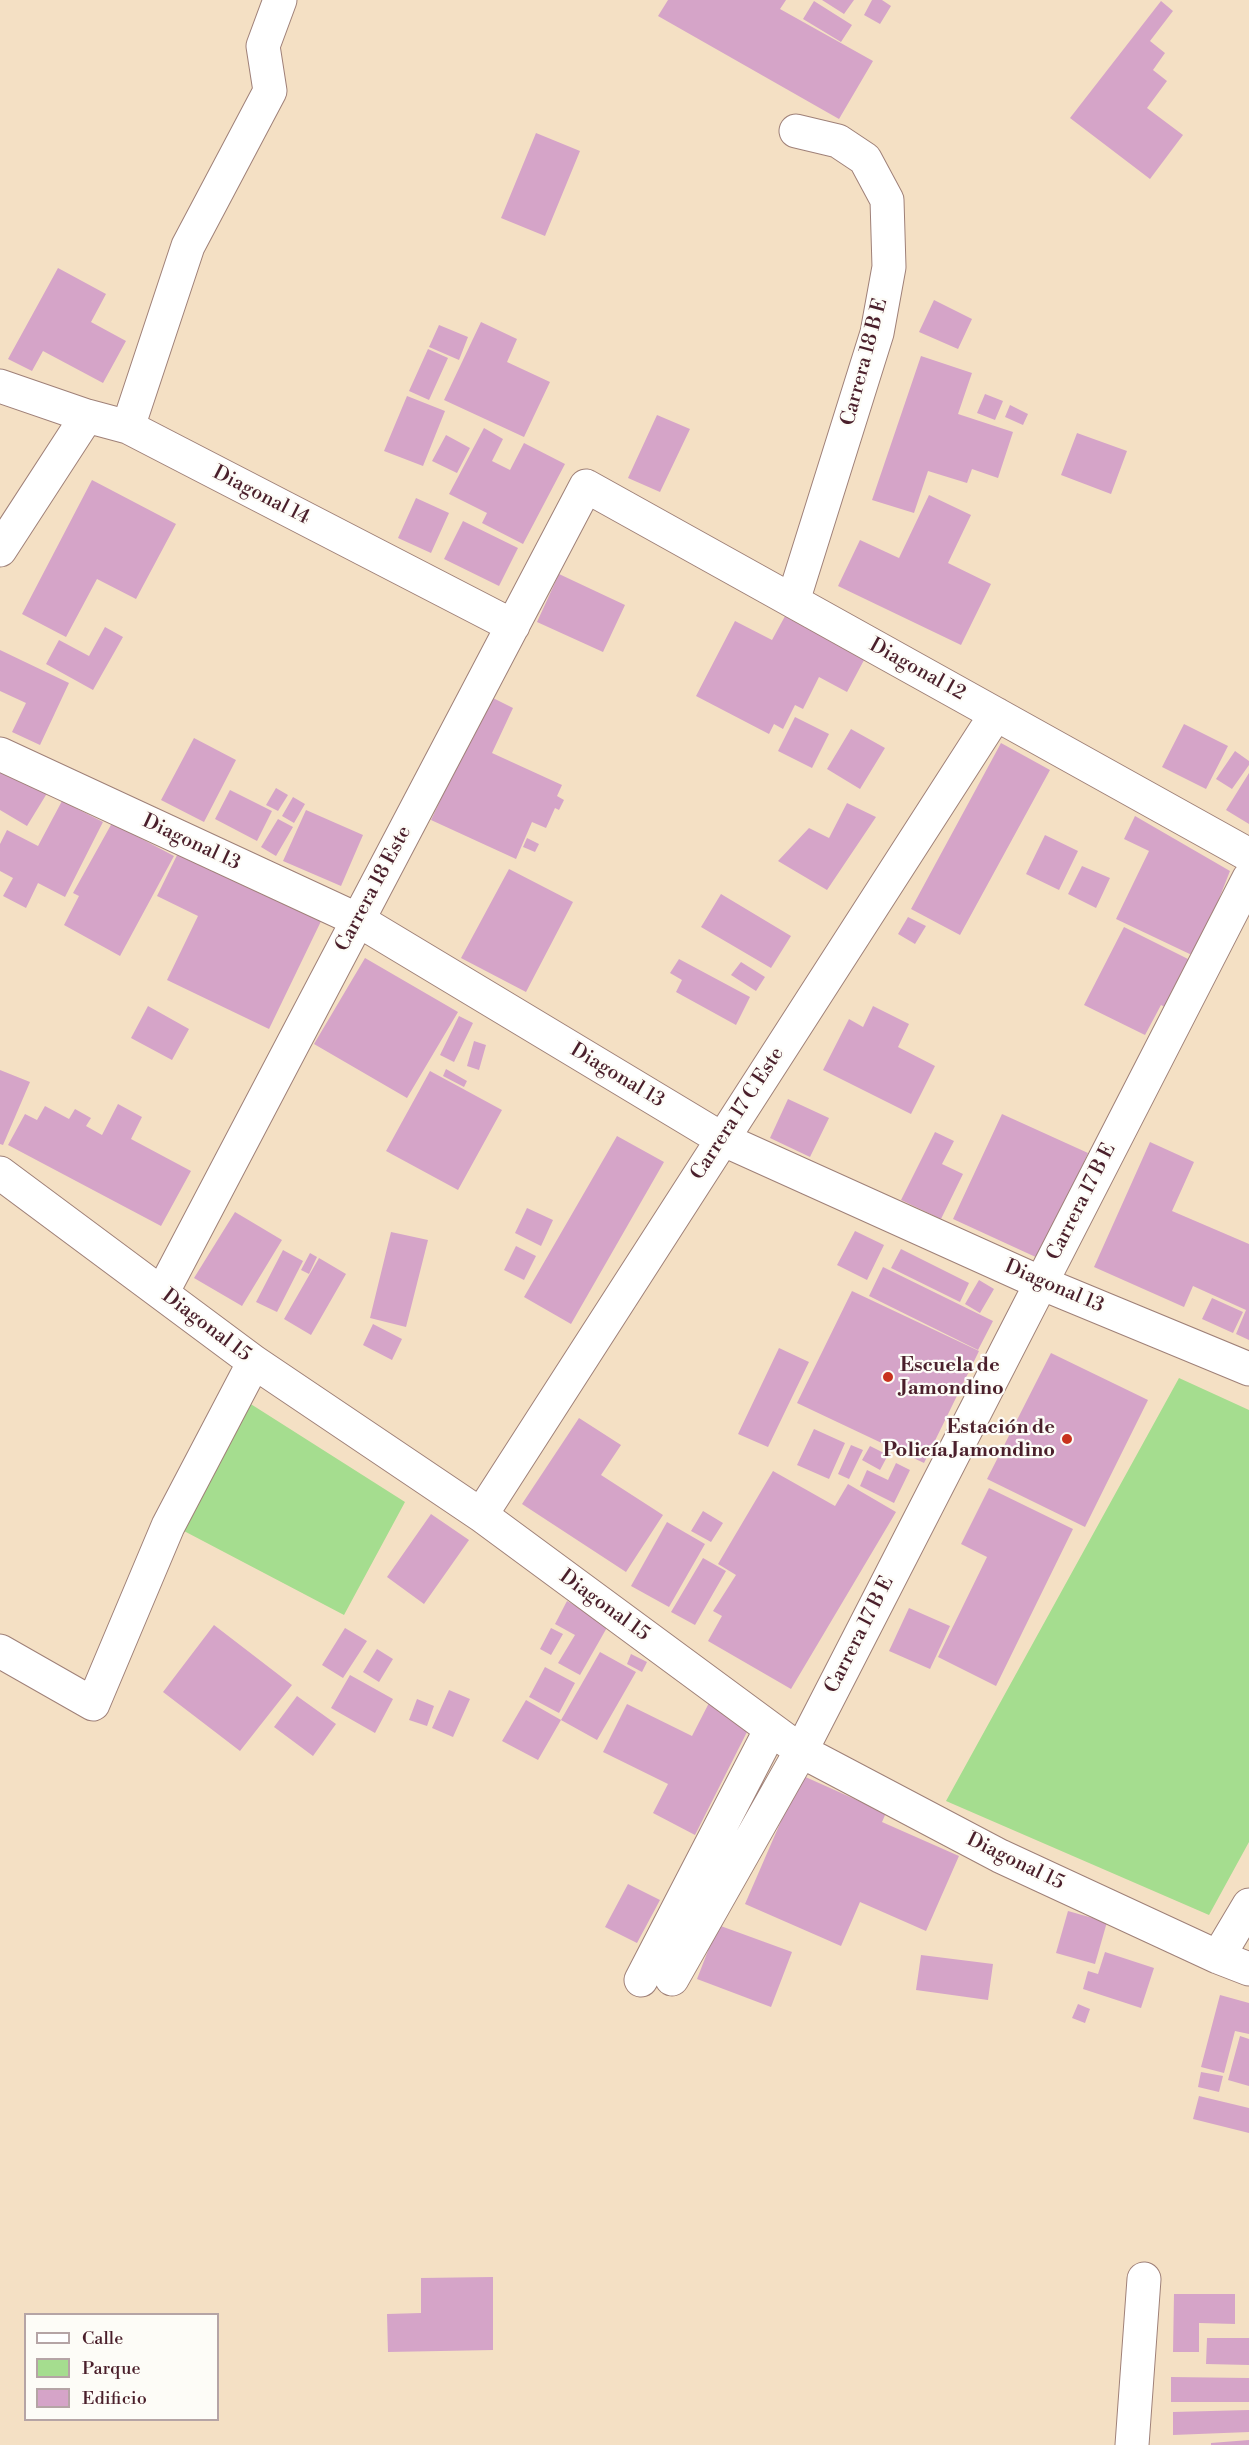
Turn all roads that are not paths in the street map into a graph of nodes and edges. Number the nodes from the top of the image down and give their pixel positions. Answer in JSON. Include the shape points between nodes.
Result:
{"nodes":[{"id":1,"x":280,"y":0,"type":"edge"},
{"id":2,"x":796,"y":131,"type":"dead end"},
{"id":3,"x":0,"y":386,"type":"edge"},
{"id":4,"x":87,"y":416,"type":"junction"},
{"id":5,"x":128,"y":428,"type":"junction"},
{"id":6,"x":586,"y":486,"type":"joint"},
{"id":7,"x":0,"y":550,"type":"edge"},
{"id":8,"x":793,"y":601,"type":"junction"},
{"id":9,"x":513,"y":626,"type":"junction"},
{"id":10,"x":996,"y":714,"type":"junction"},
{"id":11,"x":0,"y":754,"type":"edge"},
{"id":12,"x":1249,"y":855,"type":"edge"},
{"id":13,"x":1249,"y":878,"type":"edge"},
{"id":14,"x":358,"y":920,"type":"junction"},
{"id":15,"x":722,"y":1139,"type":"junction"},
{"id":16,"x":0,"y":1173,"type":"edge"},
{"id":17,"x":1041,"y":1283,"type":"junction"},
{"id":18,"x":162,"y":1293,"type":"junction"},
{"id":19,"x":254,"y":1362,"type":"junction"},
{"id":20,"x":1249,"y":1369,"type":"edge"},
{"id":21,"x":481,"y":1515,"type":"junction"},
{"id":22,"x":0,"y":1651,"type":"edge"},
{"id":23,"x":771,"y":1729,"type":"junction"},
{"id":24,"x":801,"y":1751,"type":"junction"},
{"id":25,"x":1249,"y":1905,"type":"edge"},
{"id":26,"x":1218,"y":1957,"type":"junction"},
{"id":27,"x":1249,"y":1969,"type":"edge"},
{"id":28,"x":1144,"y":2279,"type":"dead end"},
{"id":29,"x":1132,"y":2445,"type":"edge"}],
"edges":[{"from":1,"to":5,"type":"street","via":[[263,46],[270,91],[188,246]]},
{"from":2,"to":8,"type":"street","name":"Carrera 18 B E","via":[[838,141],[865,159],[887,200],[889,267],[877,333]]},
{"from":3,"to":4,"type":"street","name":"Diagonal 14"},
{"from":4,"to":5,"type":"street","name":"Diagonal 14"},
{"from":4,"to":7,"type":"street"},
{"from":5,"to":9,"type":"street","name":"Diagonal 14"},
{"from":6,"to":8,"type":"street","name":"Diagonal 12"},
{"from":6,"to":9,"type":"street","name":"Carrera 18 Este"},
{"from":8,"to":10,"type":"street","name":"Diagonal 12"},
{"from":9,"to":14,"type":"street","name":"Carrera 18 Este"},
{"from":10,"to":12,"type":"street","name":"Diagonal 12"},
{"from":10,"to":15,"type":"street","name":"Carrera 17 C Este"},
{"from":11,"to":14,"type":"street","name":"Diagonal 13"},
{"from":13,"to":17,"type":"street","name":"Carrera 17 B E"},
{"from":14,"to":15,"type":"street","name":"Diagonal 13"},
{"from":14,"to":18,"type":"street","name":"Carrera 18 Este"},
{"from":15,"to":17,"type":"street","name":"Diagonal 13"},
{"from":15,"to":21,"type":"street","name":"Carrera 17 C Este"},
{"from":16,"to":18,"type":"street","name":"Diagonal 15"},
{"from":17,"to":20,"type":"street","name":"Diagonal 13"},
{"from":17,"to":24,"type":"street","name":"Carrera 17 B E"},
{"from":18,"to":19,"type":"street","name":"Diagonal 15"},
{"from":19,"to":21,"type":"street","name":"Diagonal 15"},
{"from":19,"to":22,"type":"street","via":[[168,1526],[93,1704]]},
{"from":21,"to":23,"type":"street","name":"Diagonal 15"},
{"from":23,"to":24,"type":"street","name":"Diagonal 15"},
{"from":23,"to":24,"type":"street","name":"Carrera 17 B E","via":[[656,1980]]},
{"from":24,"to":26,"type":"street","name":"Diagonal 15","via":[[1000,1856]]},
{"from":25,"to":26,"type":"street"},
{"from":26,"to":27,"type":"street","name":"Diagonal 15"},
{"from":28,"to":29,"type":"street"}]}
